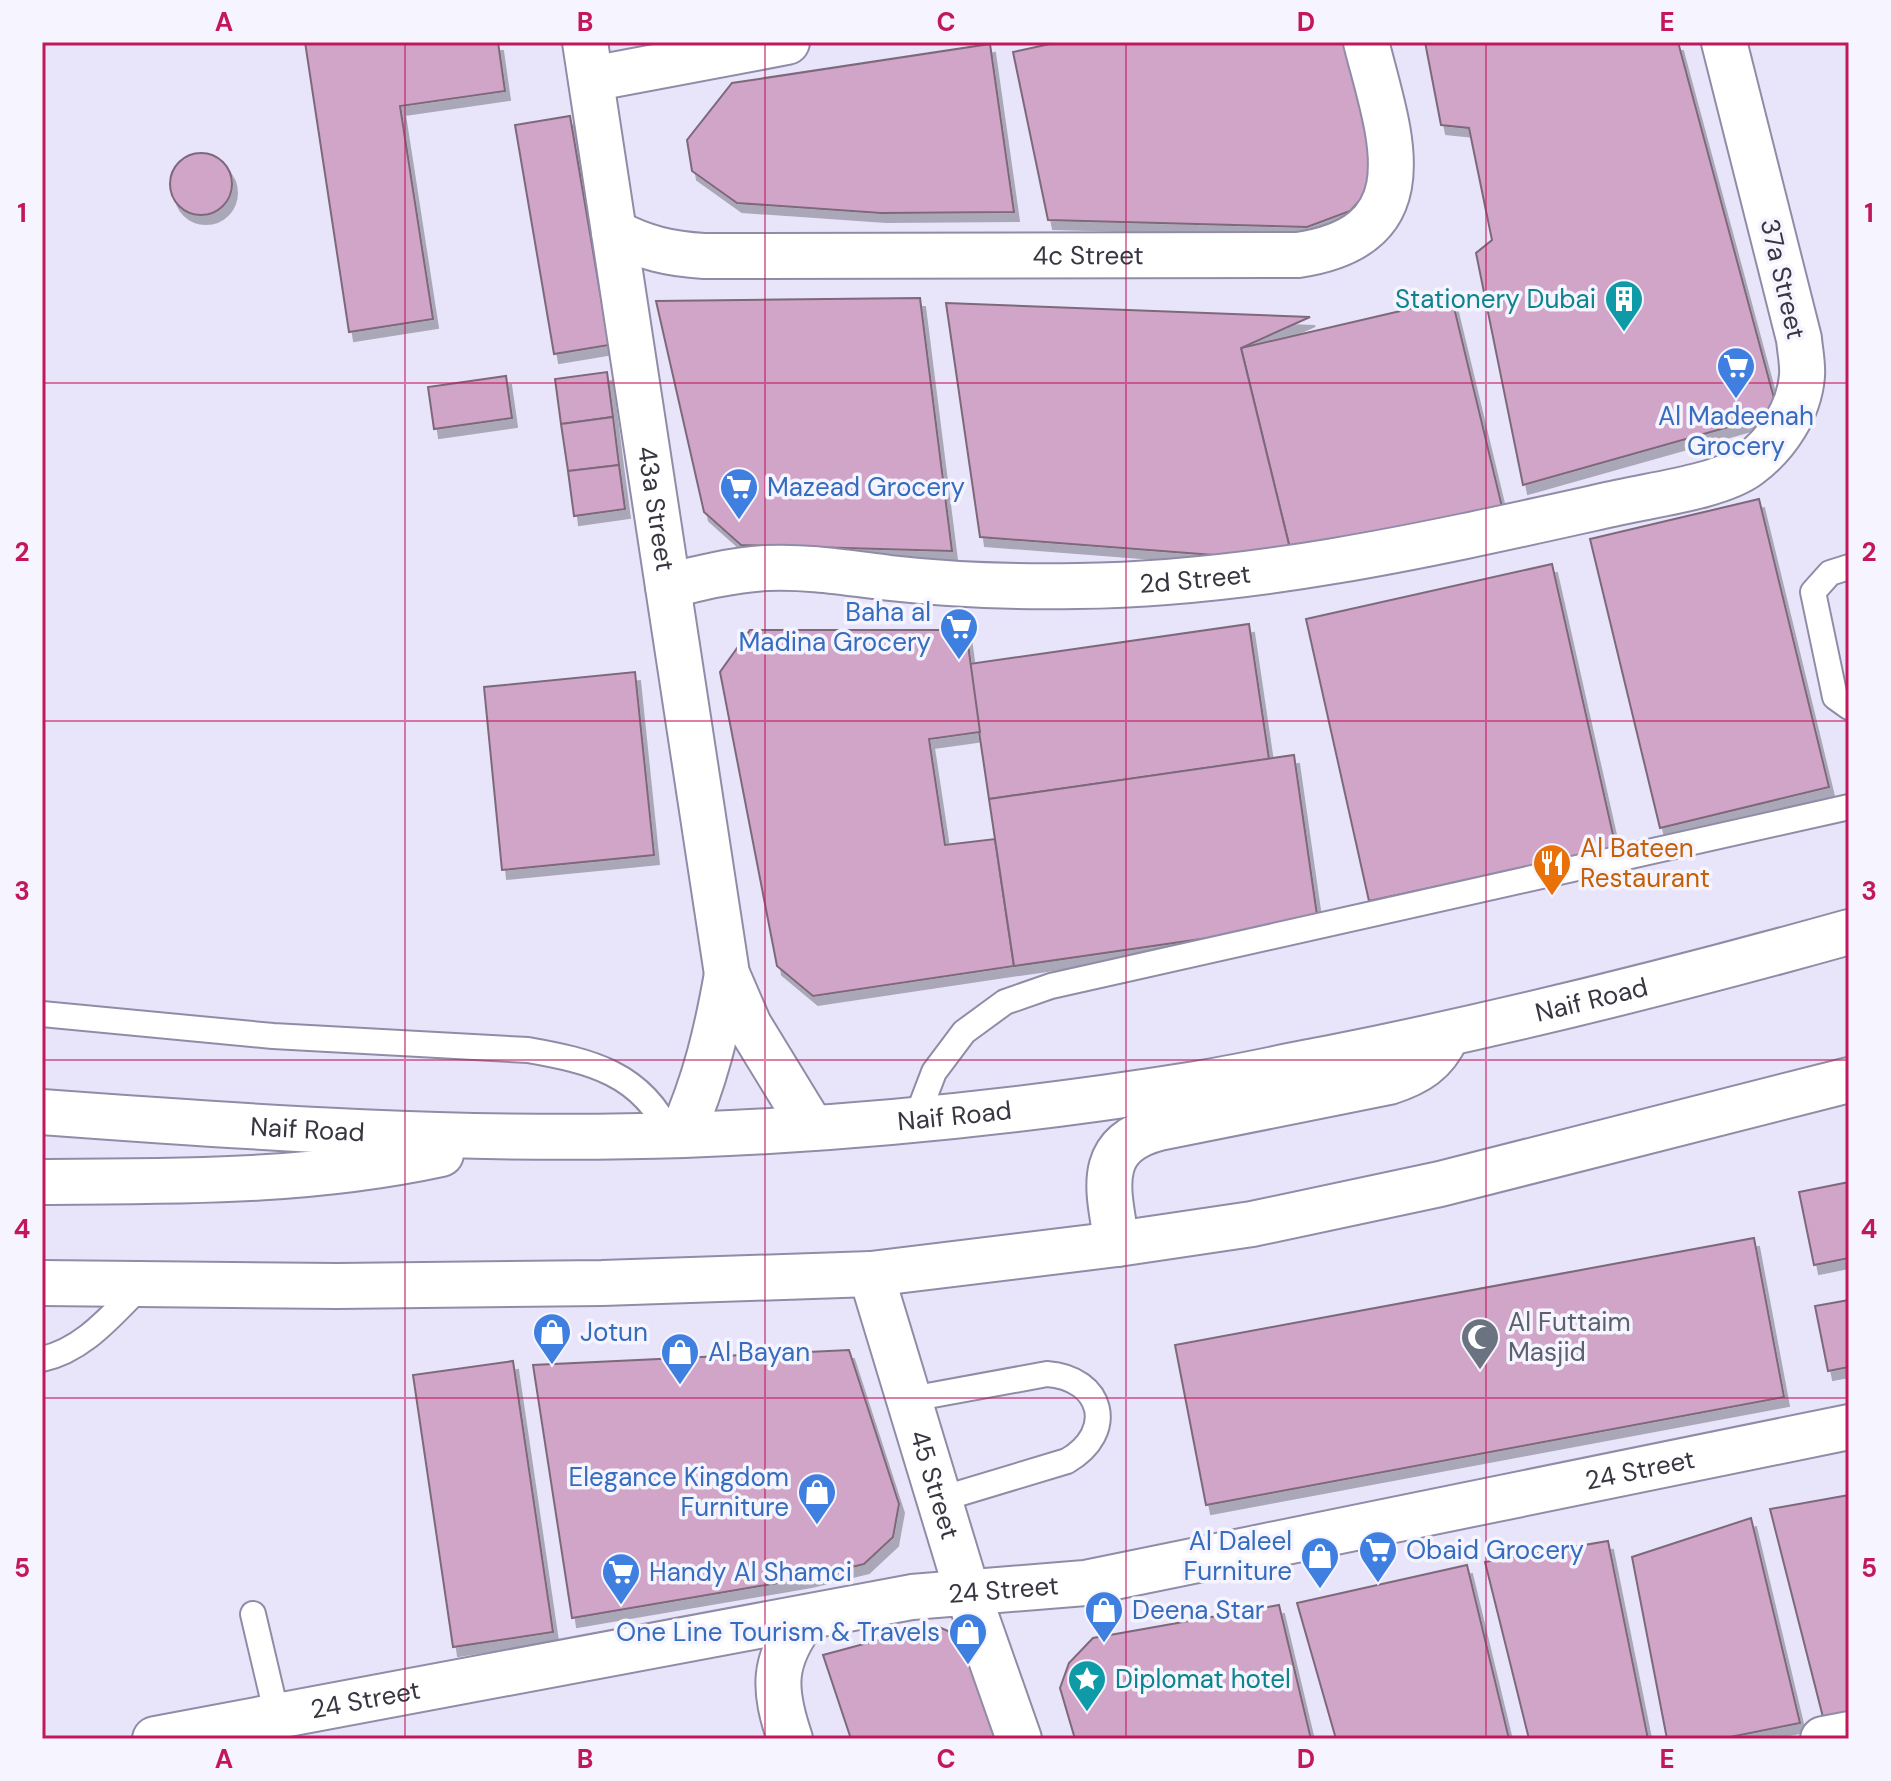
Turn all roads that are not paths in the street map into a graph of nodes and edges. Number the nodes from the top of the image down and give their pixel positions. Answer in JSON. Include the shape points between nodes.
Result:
{"nodes":[{"id":1,"x":787,"y":42,"type":"edge"},
{"id":2,"x":1366,"y":42,"type":"edge"},
{"id":3,"x":1724,"y":42,"type":"edge"},
{"id":4,"x":588,"y":60,"type":"edge"},
{"id":5,"x":614,"y":232,"type":"junction"},
{"id":6,"x":1714,"y":481,"type":"joint"},
{"id":7,"x":1849,"y":567,"type":"edge"},
{"id":8,"x":668,"y":586,"type":"junction"},
{"id":9,"x":1849,"y":707,"type":"edge"},
{"id":10,"x":1849,"y":807,"type":"edge"},
{"id":11,"x":1849,"y":932,"type":"edge"},
{"id":12,"x":727,"y":974,"type":"junction"},
{"id":13,"x":42,"y":1014,"type":"edge"},
{"id":14,"x":1447,"y":1035,"type":"junction"},
{"id":15,"x":1849,"y":1080,"type":"edge"},
{"id":16,"x":42,"y":1112,"type":"edge"},
{"id":17,"x":916,"y":1119,"type":"junction"},
{"id":18,"x":812,"y":1128,"type":"junction"},
{"id":19,"x":676,"y":1135,"type":"junction"},
{"id":20,"x":509,"y":1138,"type":"junction"},
{"id":21,"x":42,"y":1182,"type":"edge"},
{"id":22,"x":1117,"y":1244,"type":"junction"},
{"id":23,"x":871,"y":1274,"type":"junction"},
{"id":24,"x":42,"y":1283,"type":"edge"},
{"id":25,"x":144,"y":1283,"type":"junction"},
{"id":26,"x":42,"y":1359,"type":"edge"},
{"id":27,"x":911,"y":1399,"type":"junction"},
{"id":28,"x":1849,"y":1427,"type":"edge"},
{"id":29,"x":941,"y":1499,"type":"junction"},
{"id":30,"x":967,"y":1591,"type":"junction"},
{"id":31,"x":253,"y":1614,"type":"dead end"},
{"id":32,"x":805,"y":1618,"type":"junction"},
{"id":33,"x":277,"y":1716,"type":"junction"},
{"id":34,"x":1849,"y":1734,"type":"edge"},
{"id":35,"x":155,"y":1739,"type":"edge"},
{"id":36,"x":790,"y":1739,"type":"edge"},
{"id":37,"x":1019,"y":1739,"type":"edge"},
{"id":38,"x":1823,"y":1739,"type":"edge"}],
"edges":[{"from":1,"to":4,"type":"street"},
{"from":2,"to":5,"type":"street","name":"4c Street","via":[[1393,167],[1387,195],[1373,220],[1352,239],[1326,251],[704,256],[641,246]]},
{"from":3,"to":6,"type":"street","name":"37a Street","via":[[1799,339],[1802,376],[1793,410],[1774,442],[1747,467]]},
{"from":4,"to":5,"type":"street","name":"43a Street"},
{"from":5,"to":8,"type":"street","name":"43a Street"},
{"from":6,"to":8,"type":"street","name":"2d Street","via":[[1287,570],[1182,582],[970,584],[767,568]]},
{"from":7,"to":9,"type":"lane","via":[[1830,573],[1813,592],[1835,697]]},
{"from":8,"to":12,"type":"street","name":"43a Street"},
{"from":10,"to":17,"type":"lane","via":[[1051,986],[1005,1002],[964,1032],[934,1072]]},
{"from":11,"to":14,"type":"street","name":"Naif Road"},
{"from":12,"to":18,"type":"street","name":"43a Street","via":[[749,1025]]},
{"from":12,"to":19,"type":"street","name":"43a Street","via":[[711,1057],[698,1096]]},
{"from":13,"to":19,"type":"lane","via":[[567,1057],[637,1087]]},
{"from":14,"to":17,"type":"street","name":"Naif Road","via":[[1199,1084]]},
{"from":14,"to":22,"type":"street","via":[[1440,1051],[1411,1075],[1159,1128],[1127,1141],[1109,1170]]},
{"from":15,"to":22,"type":"street","via":[[1440,1184],[1252,1224]]},
{"from":16,"to":20,"type":"street","name":"Naif Road","via":[[282,1130]]},
{"from":17,"to":18,"type":"street","name":"Naif Road"},
{"from":18,"to":19,"type":"street","name":"Naif Road"},
{"from":19,"to":20,"type":"street","name":"Naif Road"},
{"from":20,"to":21,"type":"street","via":[[332,1173],[241,1181]]},
{"from":22,"to":23,"type":"street"},
{"from":23,"to":25,"type":"street","via":[[602,1283]]},
{"from":23,"to":27,"type":"street","name":"45 Street"},
{"from":24,"to":25,"type":"street"},
{"from":25,"to":26,"type":"lane","via":[[79,1344]]},
{"from":27,"to":29,"type":"street","name":"45 Street"},
{"from":27,"to":29,"type":"lane","via":[[1047,1374],[1078,1381],[1097,1408],[1093,1440],[1067,1461]]},
{"from":28,"to":30,"type":"street","name":"24 Street","via":[[1085,1583]]},
{"from":29,"to":30,"type":"street","name":"45 Street"},
{"from":30,"to":32,"type":"street","name":"24 Street"},
{"from":30,"to":37,"type":"street","name":"45 Street"},
{"from":31,"to":33,"type":"lane"},
{"from":32,"to":33,"type":"street","name":"24 Street"},
{"from":32,"to":36,"type":"street","via":[[779,1663],[777,1690]]},
{"from":33,"to":35,"type":"street","name":"24 Street"},
{"from":34,"to":38,"type":"street"}]}
